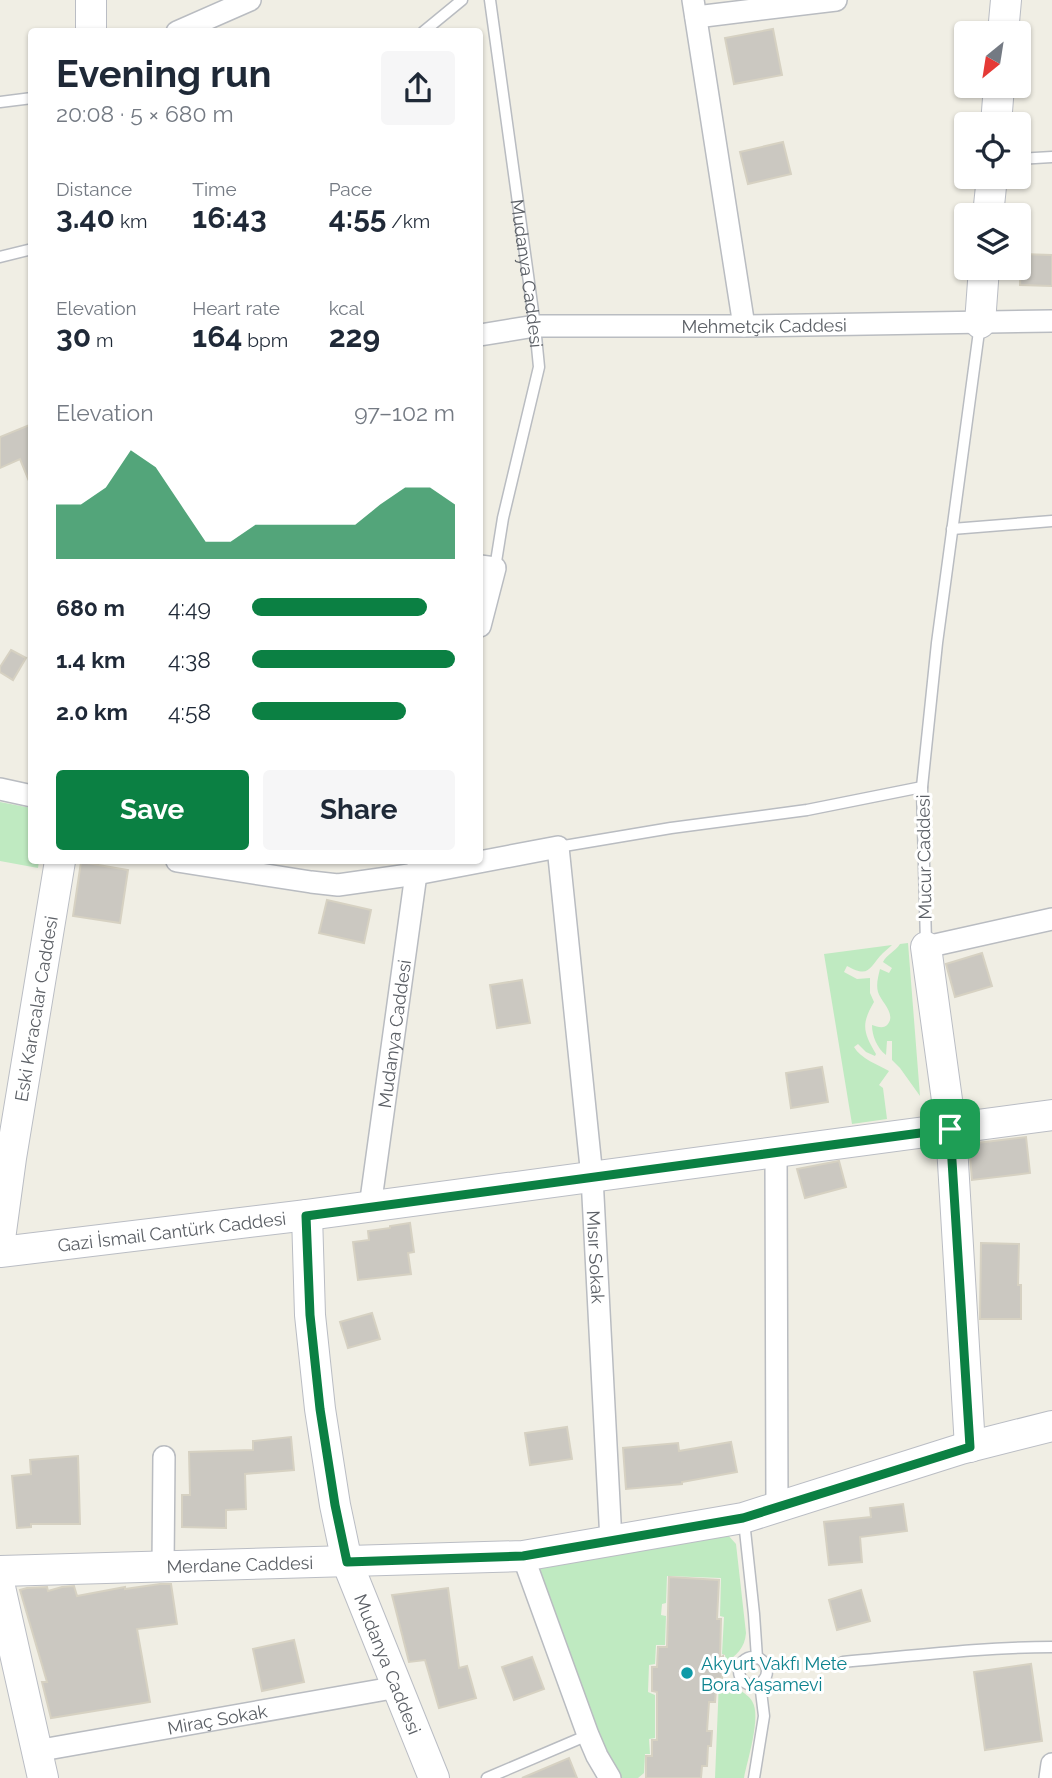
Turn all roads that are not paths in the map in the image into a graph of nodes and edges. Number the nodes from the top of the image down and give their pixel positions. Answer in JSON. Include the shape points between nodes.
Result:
{"nodes":[{"id":1,"x":91,"y":0,"type":"edge"},
{"id":2,"x":250,"y":0,"type":"edge"},
{"id":3,"x":462,"y":0,"type":"edge"},
{"id":4,"x":490,"y":0,"type":"edge"},
{"id":5,"x":836,"y":0,"type":"edge"},
{"id":6,"x":1006,"y":0,"type":"edge"},
{"id":7,"x":695,"y":8,"type":"edge"},
{"id":8,"x":1004,"y":21,"type":"edge"},
{"id":9,"x":91,"y":28,"type":"edge"},
{"id":10,"x":186,"y":28,"type":"edge"},
{"id":11,"x":428,"y":28,"type":"edge"},
{"id":12,"x":28,"y":98,"type":"edge"},
{"id":13,"x":0,"y":102,"type":"edge"},
{"id":14,"x":1052,"y":157,"type":"edge"},
{"id":15,"x":1031,"y":158,"type":"edge"},
{"id":16,"x":28,"y":250,"type":"edge"},
{"id":17,"x":0,"y":257,"type":"edge"},
{"id":18,"x":983,"y":280,"type":"edge"},
{"id":19,"x":1052,"y":321,"type":"edge"},
{"id":20,"x":980,"y":323,"type":"junction"},
{"id":21,"x":535,"y":326,"type":"junction"},
{"id":22,"x":744,"y":326,"type":"junction"},
{"id":23,"x":483,"y":335,"type":"edge"},
{"id":24,"x":1052,"y":521,"type":"edge"},
{"id":25,"x":952,"y":529,"type":"junction"},
{"id":26,"x":487,"y":567,"type":"edge"},
{"id":27,"x":483,"y":601,"type":"edge"},
{"id":28,"x":922,"y":786,"type":"junction"},
{"id":29,"x":0,"y":789,"type":"edge"},
{"id":30,"x":28,"y":795,"type":"edge"},
{"id":31,"x":558,"y":847,"type":"junction"},
{"id":32,"x":483,"y":858,"type":"edge"},
{"id":33,"x":59,"y":864,"type":"edge"},
{"id":34,"x":196,"y":864,"type":"edge"},
{"id":35,"x":438,"y":864,"type":"edge"},
{"id":36,"x":417,"y":867,"type":"edge"},
{"id":37,"x":1052,"y":919,"type":"edge"},
{"id":38,"x":926,"y":947,"type":"junction"},
{"id":39,"x":1052,"y":1115,"type":"edge"},
{"id":40,"x":950,"y":1129,"type":"junction"},
{"id":41,"x":776,"y":1152,"type":"junction"},
{"id":42,"x":5,"y":1158,"type":"edge"},
{"id":43,"x":592,"y":1177,"type":"junction"},
{"id":44,"x":370,"y":1207,"type":"junction"},
{"id":45,"x":306,"y":1216,"type":"junction"},
{"id":46,"x":0,"y":1239,"type":"edge"},
{"id":47,"x":0,"y":1252,"type":"edge"},
{"id":48,"x":1052,"y":1426,"type":"edge"},
{"id":49,"x":970,"y":1447,"type":"junction"},
{"id":50,"x":164,"y":1457,"type":"dead end"},
{"id":51,"x":777,"y":1507,"type":"junction"},
{"id":52,"x":743,"y":1518,"type":"junction"},
{"id":53,"x":611,"y":1541,"type":"junction"},
{"id":54,"x":523,"y":1556,"type":"junction"},
{"id":55,"x":347,"y":1562,"type":"junction"},
{"id":56,"x":163,"y":1566,"type":"junction"},
{"id":57,"x":0,"y":1571,"type":"edge"},
{"id":58,"x":0,"y":1587,"type":"edge"},
{"id":59,"x":1052,"y":1647,"type":"edge"},
{"id":60,"x":757,"y":1658,"type":"junction"},
{"id":61,"x":843,"y":1662,"type":"dead end"},
{"id":62,"x":760,"y":1683,"type":"junction"},
{"id":63,"x":398,"y":1687,"type":"junction"},
{"id":64,"x":588,"y":1735,"type":"junction"},
{"id":65,"x":40,"y":1764,"type":"edge"},
{"id":66,"x":1052,"y":1764,"type":"edge"},
{"id":67,"x":435,"y":1778,"type":"edge"},
{"id":68,"x":486,"y":1778,"type":"edge"},
{"id":69,"x":610,"y":1778,"type":"edge"},
{"id":70,"x":754,"y":1778,"type":"edge"},
{"id":71,"x":1050,"y":1778,"type":"edge"}],
"edges":[{"from":1,"to":9,"type":"street"},
{"from":2,"to":10,"type":"street"},
{"from":3,"to":11,"type":"lane"},
{"from":4,"to":21,"type":"lane","name":"Mudanya Caddesi"},
{"from":5,"to":7,"type":"street"},
{"from":6,"to":8,"type":"street"},
{"from":7,"to":22,"type":"street"},
{"from":12,"to":13,"type":"lane"},
{"from":14,"to":15,"type":"lane"},
{"from":16,"to":17,"type":"lane"},
{"from":18,"to":20,"type":"street","name":"Mucur Caddesi"},
{"from":19,"to":20,"type":"street","name":"Mehmetçik Caddesi"},
{"from":20,"to":22,"type":"street","name":"Mehmetçik Caddesi"},
{"from":20,"to":25,"type":"lane","name":"Mucur Caddesi"},
{"from":21,"to":22,"type":"street","name":"Mehmetçik Caddesi"},
{"from":21,"to":23,"type":"street","name":"Mehmetçik Caddesi"},
{"from":21,"to":26,"type":"lane","name":"Mudanya Caddesi","via":[[539,367]]},
{"from":24,"to":25,"type":"lane"},
{"from":25,"to":28,"type":"lane","name":"Mucur Caddesi"},
{"from":26,"to":27,"type":"street","name":"Mudanya Caddesi"},
{"from":28,"to":31,"type":"lane","via":[[807,810]]},
{"from":28,"to":38,"type":"lane","name":"Mucur Caddesi"},
{"from":29,"to":30,"type":"street"},
{"from":31,"to":32,"type":"street"},
{"from":31,"to":43,"type":"street","name":"Mısır Sokak"},
{"from":33,"to":42,"type":"street","name":"Eski Karacalar Caddesi"},
{"from":34,"to":36,"type":"street","via":[[338,885]]},
{"from":35,"to":36,"type":"street"},
{"from":36,"to":44,"type":"street","name":"Mudanya Caddesi"},
{"from":37,"to":38,"type":"street"},
{"from":38,"to":40,"type":"street","name":"Mucur Caddesi"},
{"from":39,"to":40,"type":"street","name":"Gazi İsmail Cantürk Caddesi"},
{"from":40,"to":41,"type":"street","name":"Gazi İsmail Cantürk Caddesi"},
{"from":40,"to":49,"type":"street","name":"Mucur Caddesi"},
{"from":41,"to":43,"type":"street","name":"Gazi İsmail Cantürk Caddesi"},
{"from":41,"to":51,"type":"street"},
{"from":42,"to":46,"type":"street","name":"Eski Karacalar Caddesi"},
{"from":43,"to":44,"type":"street","name":"Gazi İsmail Cantürk Caddesi"},
{"from":43,"to":53,"type":"street","name":"Mısır Sokak"},
{"from":44,"to":45,"type":"street","name":"Gazi İsmail Cantürk Caddesi"},
{"from":45,"to":47,"type":"street","name":"Gazi İsmail Cantürk Caddesi"},
{"from":45,"to":55,"type":"street","name":"Mudanya Caddesi","via":[[320,1409]]},
{"from":48,"to":49,"type":"street","name":"Merdane Caddesi"},
{"from":49,"to":51,"type":"street","name":"Merdane Caddesi"},
{"from":50,"to":56,"type":"street"},
{"from":51,"to":52,"type":"street","name":"Merdane Caddesi"},
{"from":52,"to":53,"type":"street","name":"Merdane Caddesi"},
{"from":52,"to":60,"type":"lane"},
{"from":53,"to":54,"type":"street","name":"Merdane Caddesi"},
{"from":54,"to":55,"type":"street","name":"Merdane Caddesi"},
{"from":54,"to":64,"type":"street"},
{"from":55,"to":56,"type":"street","name":"Merdane Caddesi"},
{"from":55,"to":63,"type":"street","name":"Mudanya Caddesi"},
{"from":56,"to":57,"type":"street","name":"Merdane Caddesi"},
{"from":58,"to":65,"type":"street"},
{"from":59,"to":61,"type":"lane"},
{"from":60,"to":62,"type":"lane","via":[[767,1672]]},
{"from":60,"to":62,"type":"lane","via":[[745,1660],[739,1671],[746,1683]]},
{"from":62,"to":70,"type":"lane","via":[[764,1716]]},
{"from":63,"to":65,"type":"street","name":"Miraç Sokak"},
{"from":63,"to":67,"type":"street","name":"Mudanya Caddesi"},
{"from":64,"to":68,"type":"lane"},
{"from":64,"to":69,"type":"street"},
{"from":66,"to":71,"type":"street"}]}
